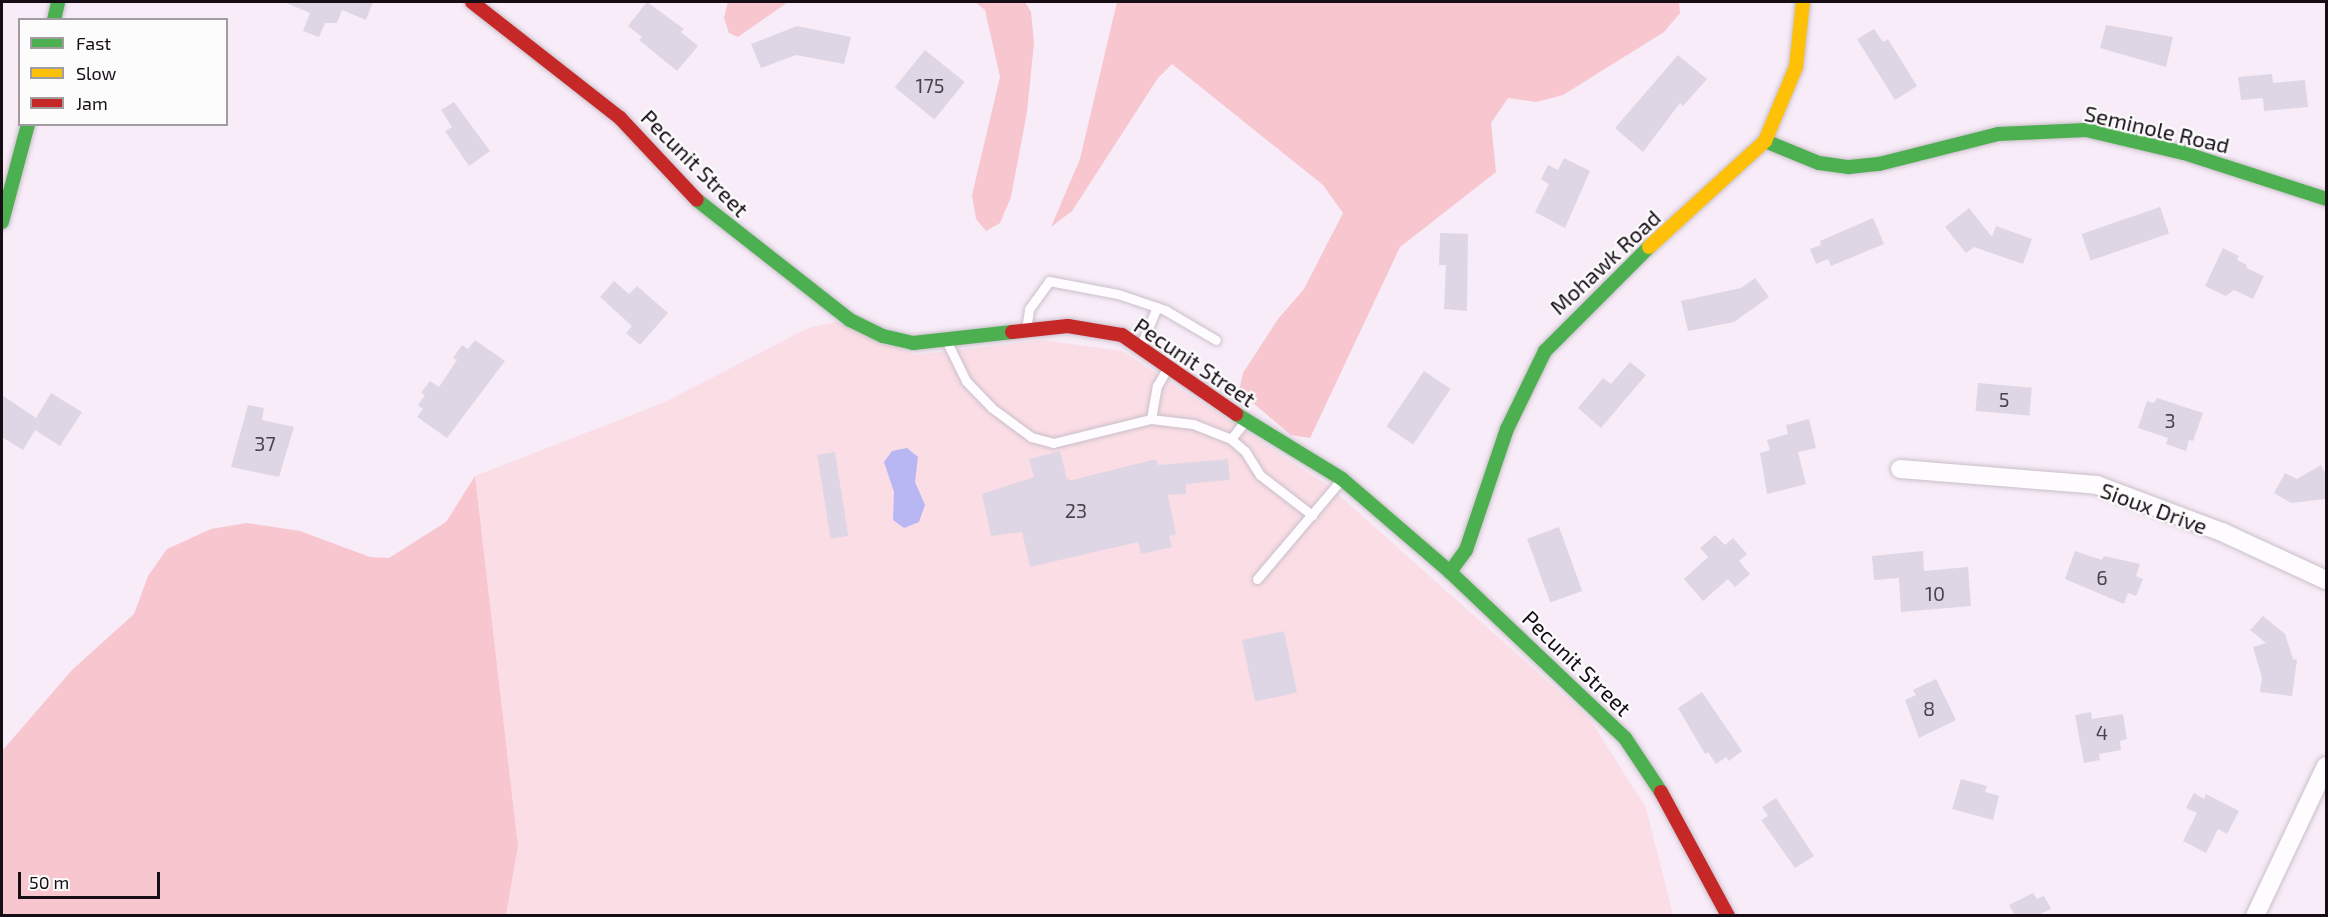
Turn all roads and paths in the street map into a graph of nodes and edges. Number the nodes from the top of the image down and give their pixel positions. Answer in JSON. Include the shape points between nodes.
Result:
{"nodes":[{"id":1,"x":58,"y":2,"type":"edge"},
{"id":2,"x":472,"y":2,"type":"edge"},
{"id":3,"x":1803,"y":2,"type":"edge"},
{"id":4,"x":54,"y":18,"type":"edge"},
{"id":5,"x":27,"y":126,"type":"edge"},
{"id":6,"x":1765,"y":141,"type":"junction"},
{"id":7,"x":2326,"y":199,"type":"edge"},
{"id":8,"x":2,"y":222,"type":"edge"},
{"id":9,"x":1157,"y":307,"type":"junction"},
{"id":10,"x":1026,"y":329,"type":"junction"},
{"id":11,"x":1216,"y":340,"type":"dead end"},
{"id":12,"x":947,"y":342,"type":"junction"},
{"id":13,"x":1141,"y":345,"type":"junction"},
{"id":14,"x":1168,"y":366,"type":"junction"},
{"id":15,"x":1151,"y":419,"type":"junction"},
{"id":16,"x":1245,"y":421,"type":"junction"},
{"id":17,"x":1231,"y":439,"type":"junction"},
{"id":18,"x":1900,"y":468,"type":"dead end"},
{"id":19,"x":1342,"y":478,"type":"junction"},
{"id":20,"x":1312,"y":515,"type":"junction"},
{"id":21,"x":1450,"y":572,"type":"junction"},
{"id":22,"x":1257,"y":579,"type":"dead end"},
{"id":23,"x":2326,"y":580,"type":"edge"},
{"id":24,"x":2326,"y":766,"type":"edge"},
{"id":25,"x":1728,"y":915,"type":"edge"},
{"id":26,"x":2255,"y":915,"type":"edge"}],
"edges":[{"from":1,"to":4,"type":"street"},
{"from":2,"to":12,"type":"street","name":"Pecunit Street","via":[[620,118],[711,214],[850,320],[900,341]]},
{"from":3,"to":6,"type":"street","name":"Mohawk Road","via":[[1796,67]]},
{"from":5,"to":8,"type":"street"},
{"from":6,"to":7,"type":"street","name":"Seminole Road","via":[[1819,163],[1849,166],[1879,164],[1998,134],[2086,130],[2184,153]]},
{"from":6,"to":21,"type":"street","name":"Mohawk Road","via":[[1600,292],[1545,351],[1507,429],[1466,550]]},
{"from":9,"to":10,"type":"lane","via":[[1118,294],[1049,281],[1029,309]]},
{"from":9,"to":11,"type":"lane"},
{"from":9,"to":13,"type":"lane"},
{"from":10,"to":12,"type":"street","name":"Pecunit Street"},
{"from":10,"to":13,"type":"street","name":"Pecunit Street","via":[[1095,328]]},
{"from":12,"to":15,"type":"lane","via":[[958,367],[977,392],[1012,424],[1040,441],[1077,439]]},
{"from":13,"to":14,"type":"street","name":"Pecunit Street"},
{"from":14,"to":15,"type":"lane","via":[[1157,386]]},
{"from":14,"to":16,"type":"street","name":"Pecunit Street"},
{"from":15,"to":17,"type":"lane","via":[[1193,424]]},
{"from":16,"to":17,"type":"lane"},
{"from":16,"to":19,"type":"street","name":"Pecunit Street"},
{"from":17,"to":20,"type":"lane","via":[[1245,451],[1260,476]]},
{"from":18,"to":23,"type":"street","name":"Sioux Drive","via":[[2097,485],[2222,532]]},
{"from":19,"to":20,"type":"lane"},
{"from":19,"to":21,"type":"street","name":"Pecunit Street"},
{"from":20,"to":22,"type":"lane"},
{"from":21,"to":25,"type":"street","name":"Pecunit Street","via":[[1625,738],[1650,772]]},
{"from":24,"to":26,"type":"street"}]}
